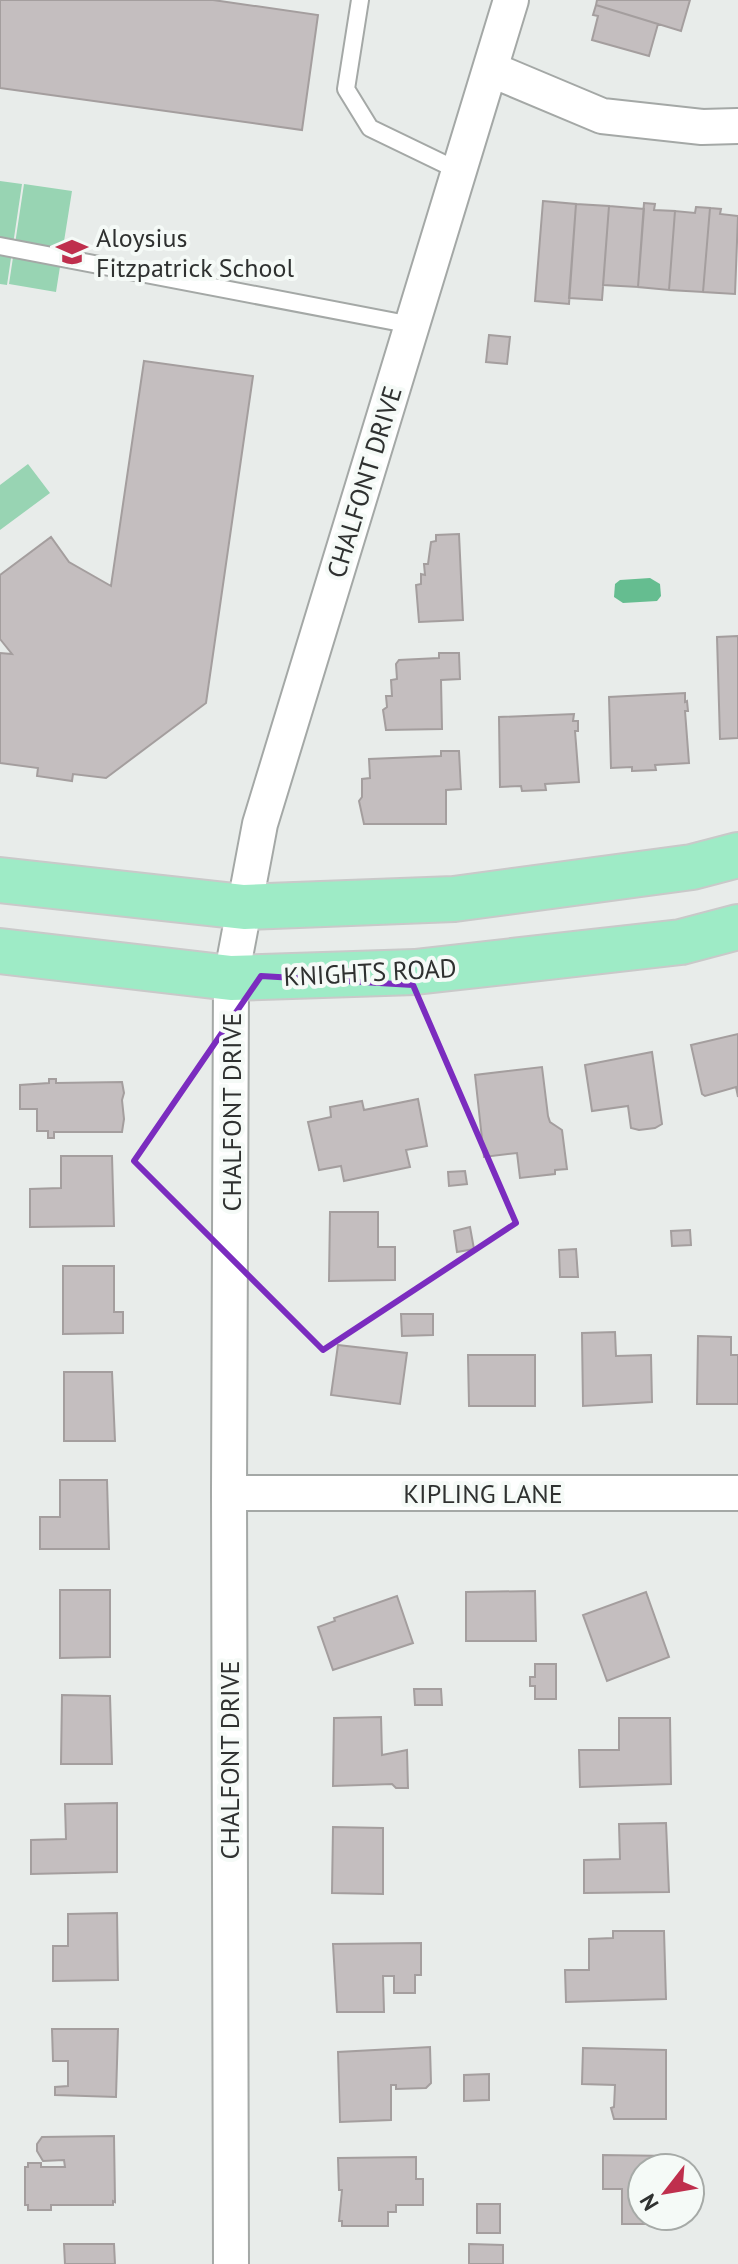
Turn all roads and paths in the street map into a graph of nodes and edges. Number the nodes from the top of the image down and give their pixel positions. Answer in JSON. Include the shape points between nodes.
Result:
{"nodes":[{"id":1,"x":360,"y":0,"type":"edge"},
{"id":2,"x":511,"y":0,"type":"edge"},
{"id":3,"x":490,"y":69,"type":"junction"},
{"id":4,"x":738,"y":126,"type":"edge"},
{"id":5,"x":459,"y":171,"type":"junction"},
{"id":6,"x":0,"y":246,"type":"edge"},
{"id":7,"x":412,"y":325,"type":"junction"},
{"id":8,"x":738,"y":855,"type":"edge"},
{"id":9,"x":0,"y":880,"type":"edge"},
{"id":10,"x":244,"y":907,"type":"junction"},
{"id":11,"x":738,"y":927,"type":"edge"},
{"id":12,"x":0,"y":951,"type":"edge"},
{"id":13,"x":231,"y":978,"type":"junction"},
{"id":14,"x":229,"y":1493,"type":"junction"},
{"id":15,"x":738,"y":1493,"type":"edge"},
{"id":16,"x":231,"y":2264,"type":"edge"}],
"edges":[{"from":1,"to":5,"type":"lane","via":[[346,89],[370,128]]},
{"from":2,"to":3,"type":"street","name":"CHALFONT DRIVE"},
{"from":3,"to":4,"type":"street","via":[[602,116]]},
{"from":3,"to":5,"type":"street","name":"CHALFONT DRIVE"},
{"from":5,"to":7,"type":"street","name":"CHALFONT DRIVE"},
{"from":6,"to":7,"type":"lane"},
{"from":7,"to":10,"type":"street","name":"CHALFONT DRIVE","via":[[260,824]]},
{"from":8,"to":10,"type":"main road","via":[[692,867],[454,899]]},
{"from":9,"to":10,"type":"main road"},
{"from":10,"to":13,"type":"street","name":"CHALFONT DRIVE"},
{"from":11,"to":13,"type":"main road","name":"KNIGHTS ROAD","via":[[681,942],[415,972]]},
{"from":12,"to":13,"type":"main road","name":"KNIGHTS ROAD"},
{"from":13,"to":14,"type":"street","name":"CHALFONT DRIVE"},
{"from":14,"to":15,"type":"street","name":"KIPLING LANE"},
{"from":14,"to":16,"type":"street","name":"CHALFONT DRIVE"}]}
